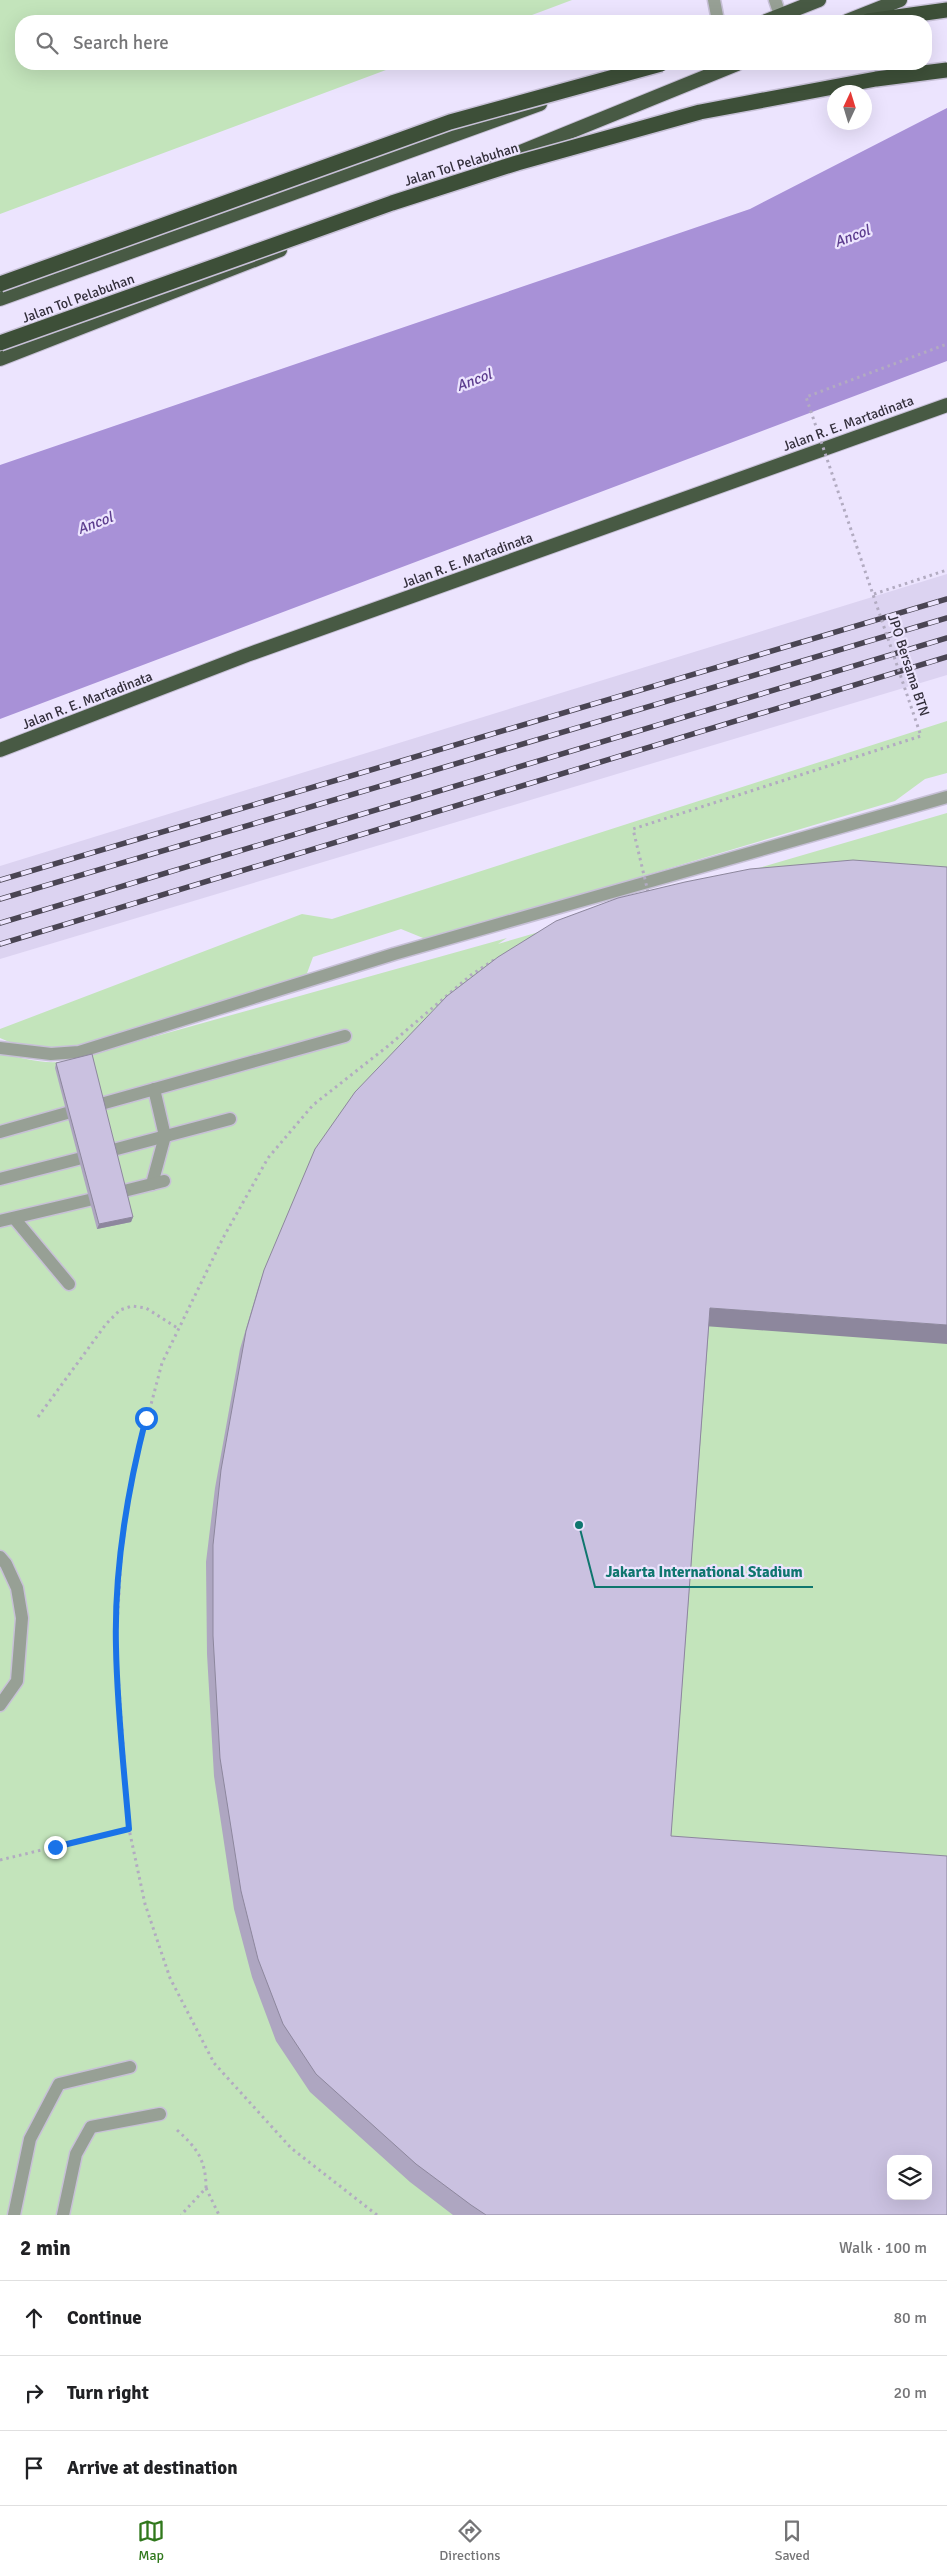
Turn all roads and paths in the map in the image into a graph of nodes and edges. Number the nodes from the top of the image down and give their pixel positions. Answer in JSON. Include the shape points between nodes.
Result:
{"nodes":[{"id":1,"x":714,"y":0,"type":"edge"},
{"id":2,"x":775,"y":0,"type":"edge"},
{"id":3,"x":819,"y":0,"type":"edge"},
{"id":4,"x":900,"y":0,"type":"edge"},
{"id":5,"x":947,"y":10,"type":"edge"},
{"id":6,"x":717,"y":15,"type":"edge"},
{"id":7,"x":776,"y":15,"type":"edge"},
{"id":8,"x":787,"y":15,"type":"edge"},
{"id":9,"x":862,"y":15,"type":"edge"},
{"id":10,"x":911,"y":15,"type":"edge"},
{"id":11,"x":633,"y":70,"type":"edge"},
{"id":12,"x":638,"y":70,"type":"edge"},
{"id":13,"x":722,"y":70,"type":"edge"},
{"id":14,"x":947,"y":70,"type":"edge"},
{"id":15,"x":0,"y":284,"type":"edge"},
{"id":16,"x":0,"y":299,"type":"edge"},
{"id":17,"x":0,"y":343,"type":"edge"},
{"id":18,"x":947,"y":344,"type":"edge"},
{"id":19,"x":0,"y":359,"type":"edge"},
{"id":20,"x":947,"y":405,"type":"edge"},
{"id":21,"x":947,"y":570,"type":"edge"},
{"id":22,"x":874,"y":594,"type":"junction"},
{"id":23,"x":0,"y":750,"type":"edge"},
{"id":24,"x":947,"y":797,"type":"edge"},
{"id":25,"x":648,"y":892,"type":"edge"},
{"id":26,"x":500,"y":956,"type":"edge"},
{"id":27,"x":345,"y":1036,"type":"dead end"},
{"id":28,"x":0,"y":1048,"type":"edge"},
{"id":29,"x":154,"y":1089,"type":"junction"},
{"id":30,"x":101,"y":1104,"type":"edge"},
{"id":31,"x":67,"y":1113,"type":"edge"},
{"id":32,"x":230,"y":1119,"type":"dead end"},
{"id":33,"x":0,"y":1132,"type":"edge"},
{"id":34,"x":165,"y":1136,"type":"junction"},
{"id":35,"x":113,"y":1150,"type":"edge"},
{"id":36,"x":78,"y":1159,"type":"edge"},
{"id":37,"x":0,"y":1179,"type":"edge"},
{"id":38,"x":124,"y":1192,"type":"edge"},
{"id":39,"x":89,"y":1200,"type":"edge"},
{"id":40,"x":14,"y":1218,"type":"junction"},
{"id":41,"x":0,"y":1222,"type":"edge"},
{"id":42,"x":69,"y":1284,"type":"dead end"},
{"id":43,"x":179,"y":1328,"type":"junction"},
{"id":44,"x":38,"y":1417,"type":"dead end"},
{"id":45,"x":0,"y":1557,"type":"edge"},
{"id":46,"x":0,"y":1705,"type":"edge"},
{"id":47,"x":129,"y":1829,"type":"junction"},
{"id":48,"x":0,"y":1860,"type":"edge"},
{"id":49,"x":130,"y":2067,"type":"dead end"},
{"id":50,"x":160,"y":2114,"type":"joint"},
{"id":51,"x":206,"y":2188,"type":"junction"},
{"id":52,"x":14,"y":2215,"type":"edge"},
{"id":53,"x":63,"y":2215,"type":"edge"},
{"id":54,"x":181,"y":2215,"type":"edge"},
{"id":55,"x":219,"y":2215,"type":"edge"},
{"id":56,"x":377,"y":2215,"type":"edge"}],
"edges":[{"from":1,"to":6,"type":"street"},
{"from":2,"to":7,"type":"street"},
{"from":3,"to":8,"type":"highway"},
{"from":4,"to":9,"type":"highway"},
{"from":5,"to":10,"type":"highway"},
{"from":11,"to":16,"type":"highway"},
{"from":12,"to":15,"type":"highway","bridge":true,"via":[[450,122]]},
{"from":13,"to":19,"type":"highway","via":[[210,278]]},
{"from":14,"to":17,"type":"highway","name":"Jalan Tol Pelabuhan","bridge":true,"via":[[700,112],[517,164],[392,203]]},
{"from":18,"to":22,"type":"path","name":"JPO Bersama BTN","bridge":true,"via":[[806,397]]},
{"from":20,"to":23,"type":"highway","name":"Jalan R. E. Martadinata","via":[[247,655]]},
{"from":21,"to":22,"type":"path"},
{"from":22,"to":25,"type":"path","name":"JPO Bersama BTN","bridge":true,"via":[[921,736],[633,829]]},
{"from":24,"to":28,"type":"street","via":[[394,954],[79,1052],[51,1054]]},
{"from":26,"to":43,"type":"path","via":[[471,974],[313,1105],[300,1120],[268,1158],[223,1238]]},
{"from":27,"to":29,"type":"street"},
{"from":29,"to":30,"type":"street"},
{"from":29,"to":34,"type":"street"},
{"from":31,"to":33,"type":"street"},
{"from":32,"to":34,"type":"street"},
{"from":34,"to":35,"type":"street"},
{"from":34,"to":38,"type":"street","via":[[158,1182]]},
{"from":36,"to":37,"type":"street"},
{"from":39,"to":40,"type":"street"},
{"from":40,"to":41,"type":"street"},
{"from":40,"to":42,"type":"street"},
{"from":43,"to":44,"type":"path","via":[[146,1308],[132,1306],[120,1310],[106,1324]]},
{"from":43,"to":47,"type":"path","via":[[162,1363],[131,1480],[121,1559],[116,1645]]},
{"from":45,"to":46,"type":"street","via":[[16,1588],[22,1618],[17,1681]]},
{"from":47,"to":48,"type":"path"},
{"from":47,"to":56,"type":"path","via":[[145,1904],[170,1978],[214,2063],[291,2148]]},
{"from":49,"to":52,"type":"street","via":[[59,2084],[30,2139]]},
{"from":50,"to":51,"type":"path","via":[[193,2144],[206,2169]]},
{"from":50,"to":53,"type":"street","via":[[91,2127],[76,2154]]},
{"from":51,"to":54,"type":"path"},
{"from":51,"to":55,"type":"path"}]}
